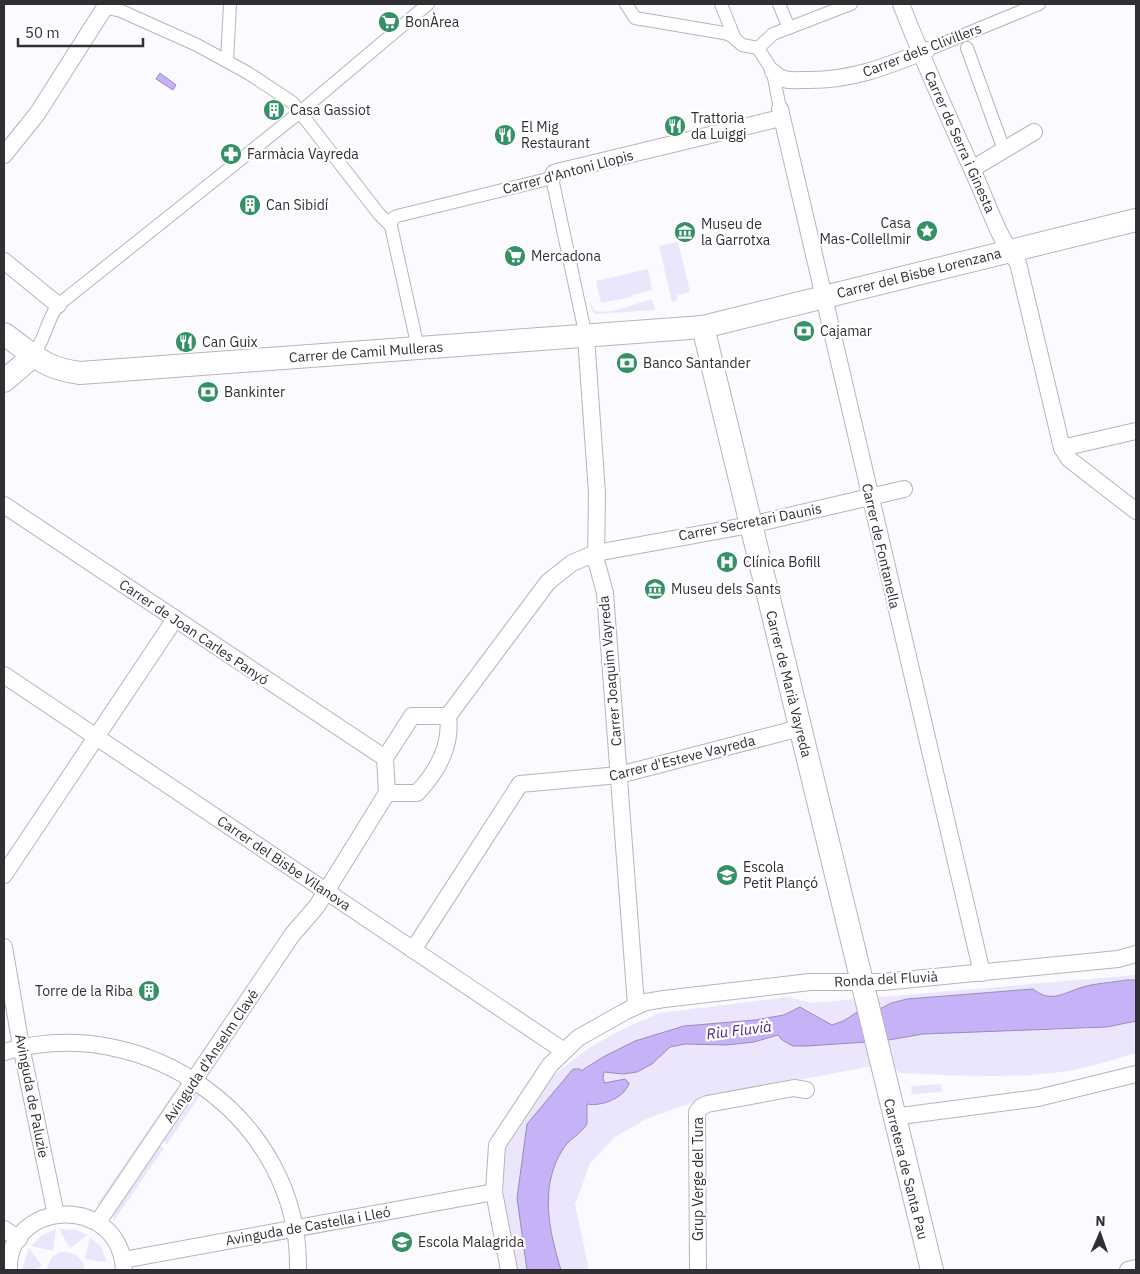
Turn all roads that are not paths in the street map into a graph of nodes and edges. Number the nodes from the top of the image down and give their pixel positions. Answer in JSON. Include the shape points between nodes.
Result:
{"nodes":[{"id":1,"x":230,"y":4,"type":"edge"},
{"id":2,"x":428,"y":4,"type":"edge"},
{"id":3,"x":626,"y":4,"type":"edge"},
{"id":4,"x":721,"y":4,"type":"edge"},
{"id":5,"x":779,"y":4,"type":"edge"},
{"id":6,"x":901,"y":4,"type":"edge"},
{"id":7,"x":1040,"y":4,"type":"edge"},
{"id":8,"x":99,"y":5,"type":"edge"},
{"id":9,"x":845,"y":5,"type":"edge"},
{"id":10,"x":789,"y":28,"type":"junction"},
{"id":11,"x":735,"y":39,"type":"junction"},
{"id":12,"x":965,"y":40,"type":"junction"},
{"id":13,"x":759,"y":46,"type":"junction"},
{"id":14,"x":924,"y":51,"type":"junction"},
{"id":15,"x":227,"y":61,"type":"junction"},
{"id":16,"x":773,"y":72,"type":"junction"},
{"id":17,"x":300,"y":112,"type":"junction"},
{"id":18,"x":781,"y":114,"type":"junction"},
{"id":19,"x":1034,"y":132,"type":"dead end"},
{"id":20,"x":1004,"y":150,"type":"junction"},
{"id":21,"x":4,"y":154,"type":"edge"},
{"id":22,"x":972,"y":169,"type":"junction"},
{"id":23,"x":552,"y":178,"type":"junction"},
{"id":24,"x":1136,"y":220,"type":"edge"},
{"id":25,"x":390,"y":226,"type":"junction"},
{"id":26,"x":1009,"y":251,"type":"junction"},
{"id":27,"x":4,"y":261,"type":"edge"},
{"id":28,"x":824,"y":297,"type":"junction"},
{"id":29,"x":58,"y":305,"type":"junction"},
{"id":30,"x":703,"y":326,"type":"junction"},
{"id":31,"x":4,"y":334,"type":"edge"},
{"id":32,"x":586,"y":337,"type":"junction"},
{"id":33,"x":418,"y":348,"type":"junction"},
{"id":34,"x":32,"y":357,"type":"junction"},
{"id":35,"x":4,"y":381,"type":"edge"},
{"id":36,"x":1136,"y":431,"type":"edge"},
{"id":37,"x":1062,"y":448,"type":"junction"},
{"id":38,"x":904,"y":489,"type":"dead end"},
{"id":39,"x":870,"y":496,"type":"junction"},
{"id":40,"x":4,"y":505,"type":"edge"},
{"id":41,"x":1136,"y":511,"type":"edge"},
{"id":42,"x":750,"y":525,"type":"junction"},
{"id":43,"x":596,"y":553,"type":"junction"},
{"id":44,"x":175,"y":619,"type":"junction"},
{"id":45,"x":4,"y":676,"type":"edge"},
{"id":46,"x":448,"y":716,"type":"junction"},
{"id":47,"x":800,"y":728,"type":"junction"},
{"id":48,"x":95,"y":737,"type":"junction"},
{"id":49,"x":385,"y":758,"type":"junction"},
{"id":50,"x":619,"y":775,"type":"junction"},
{"id":51,"x":387,"y":793,"type":"junction"},
{"id":52,"x":4,"y":875,"type":"edge"},
{"id":53,"x":326,"y":891,"type":"junction"},
{"id":54,"x":4,"y":947,"type":"edge"},
{"id":55,"x":413,"y":950,"type":"junction"},
{"id":56,"x":1136,"y":954,"type":"edge"},
{"id":57,"x":982,"y":973,"type":"junction"},
{"id":58,"x":863,"y":991,"type":"junction"},
{"id":59,"x":636,"y":1005,"type":"junction"},
{"id":60,"x":21,"y":1046,"type":"junction"},
{"id":61,"x":564,"y":1051,"type":"junction"},
{"id":62,"x":4,"y":1052,"type":"edge"},
{"id":63,"x":881,"y":1067,"type":"joint"},
{"id":64,"x":1136,"y":1074,"type":"edge"},
{"id":65,"x":195,"y":1081,"type":"junction"},
{"id":66,"x":806,"y":1090,"type":"dead end"},
{"id":67,"x":893,"y":1116,"type":"junction"},
{"id":68,"x":494,"y":1192,"type":"junction"},
{"id":69,"x":56,"y":1215,"type":"junction"},
{"id":70,"x":98,"y":1222,"type":"junction"},
{"id":71,"x":294,"y":1228,"type":"junction"},
{"id":72,"x":4,"y":1229,"type":"edge"},
{"id":73,"x":19,"y":1239,"type":"junction"},
{"id":74,"x":123,"y":1265,"type":"edge"},
{"id":75,"x":1136,"y":1268,"type":"edge"},
{"id":76,"x":9,"y":1270,"type":"edge"},
{"id":77,"x":298,"y":1270,"type":"edge"},
{"id":78,"x":509,"y":1270,"type":"edge"},
{"id":79,"x":698,"y":1270,"type":"edge"},
{"id":80,"x":932,"y":1270,"type":"edge"},
{"id":81,"x":1128,"y":1270,"type":"edge"}],
"edges":[{"from":1,"to":15,"type":"street"},
{"from":2,"to":17,"type":"street"},
{"from":3,"to":11,"type":"street","via":[[634,18],[724,33]]},
{"from":4,"to":11,"type":"street"},
{"from":5,"to":10,"type":"street"},
{"from":6,"to":14,"type":"street","name":"Carrer de Serra i Ginesta"},
{"from":7,"to":12,"type":"street","name":"Carrer dels Clivillers"},
{"from":8,"to":15,"type":"street","via":[[121,11]]},
{"from":8,"to":21,"type":"street","via":[[37,114]]},
{"from":9,"to":10,"type":"street"},
{"from":10,"to":13,"type":"street","via":[[773,34]]},
{"from":11,"to":13,"type":"street","via":[[742,45]]},
{"from":12,"to":14,"type":"street","name":"Carrer dels Clivillers"},
{"from":12,"to":20,"type":"street"},
{"from":13,"to":16,"type":"street"},
{"from":14,"to":16,"type":"street","name":"Carrer dels Clivillers","via":[[882,69],[843,78],[785,80]]},
{"from":14,"to":22,"type":"street","name":"Carrer de Serra i Ginesta"},
{"from":15,"to":17,"type":"street","via":[[292,102]]},
{"from":16,"to":18,"type":"street"},
{"from":17,"to":25,"type":"street"},
{"from":17,"to":29,"type":"street"},
{"from":18,"to":23,"type":"street","name":"Carrer d'Antoni Llopis","via":[[557,172]]},
{"from":18,"to":28,"type":"street","name":"Carrer de Fontanella"},
{"from":19,"to":20,"type":"street"},
{"from":20,"to":22,"type":"street"},
{"from":22,"to":26,"type":"street","name":"Carrer de Serra i Ginesta"},
{"from":23,"to":25,"type":"street","name":"Carrer d'Antoni Llopis","via":[[398,216],[392,219]]},
{"from":23,"to":32,"type":"street"},
{"from":24,"to":26,"type":"main road","name":"Carrer del Bisbe Lorenzana"},
{"from":25,"to":33,"type":"street"},
{"from":26,"to":28,"type":"main road","name":"Carrer del Bisbe Lorenzana"},
{"from":26,"to":37,"type":"street","name":"Carrer de Serra i Ginesta","via":[[1018,263]]},
{"from":27,"to":29,"type":"street"},
{"from":28,"to":30,"type":"main road","name":"Carrer del Bisbe Lorenzana"},
{"from":28,"to":39,"type":"street","name":"Carrer de Fontanella"},
{"from":29,"to":34,"type":"street"},
{"from":30,"to":32,"type":"main road","name":"Carrer de Camil Mulleras"},
{"from":30,"to":42,"type":"main road","name":"Carrer de Marià Vayreda"},
{"from":31,"to":34,"type":"main road","name":"Carrer de Camil Mulleras"},
{"from":32,"to":33,"type":"main road","name":"Carrer de Camil Mulleras"},
{"from":32,"to":43,"type":"street","name":"Carrer Joaquim Vayreda","via":[[597,493]]},
{"from":33,"to":34,"type":"main road","name":"Carrer de Camil Mulleras","via":[[94,373],[56,368]]},
{"from":34,"to":35,"type":"main road"},
{"from":36,"to":37,"type":"street"},
{"from":37,"to":41,"type":"street","via":[[1069,459]]},
{"from":38,"to":39,"type":"street","name":"Carrer Secretari Daunis"},
{"from":39,"to":42,"type":"street","name":"Carrer Secretari Daunis"},
{"from":39,"to":57,"type":"street","name":"Carrer de Fontanella"},
{"from":40,"to":44,"type":"street","name":"Carrer de Joan Carles Panyó"},
{"from":42,"to":43,"type":"street","name":"Carrer Secretari Daunis"},
{"from":42,"to":47,"type":"main road","name":"Carrer de Marià Vayreda"},
{"from":43,"to":46,"type":"street","name":"Carrer Secretari Daunis","via":[[572,563],[548,582]]},
{"from":43,"to":50,"type":"street","name":"Carrer Joaquim Vayreda","via":[[605,593]]},
{"from":44,"to":48,"type":"street"},
{"from":44,"to":49,"type":"street","name":"Carrer de Joan Carles Panyó"},
{"from":45,"to":48,"type":"street","name":"Carrer del Bisbe Vilanova"},
{"from":46,"to":49,"type":"street","via":[[412,716]]},
{"from":46,"to":51,"type":"street","via":[[450,734],[442,758],[418,794]]},
{"from":47,"to":50,"type":"street","name":"Carrer d'Esteve Vayreda"},
{"from":47,"to":58,"type":"main road","name":"Carrer de Marià Vayreda"},
{"from":48,"to":52,"type":"street"},
{"from":48,"to":53,"type":"street","name":"Carrer del Bisbe Vilanova"},
{"from":49,"to":51,"type":"street"},
{"from":50,"to":55,"type":"street","name":"Carrer d'Esteve Vayreda","via":[[520,784]]},
{"from":50,"to":59,"type":"street","name":"Carrer Joaquim Vayreda"},
{"from":51,"to":53,"type":"street","name":"Avinguda d'Anselm Clavé"},
{"from":53,"to":55,"type":"street","name":"Carrer del Bisbe Vilanova"},
{"from":53,"to":65,"type":"street","name":"Avinguda d'Anselm Clavé","via":[[292,935]]},
{"from":54,"to":60,"type":"street","name":"Avinguda de Paluzie"},
{"from":55,"to":61,"type":"street","name":"Carrer del Bisbe Vilanova"},
{"from":56,"to":57,"type":"street","name":"Ronda del Fluvià","via":[[1118,959]]},
{"from":57,"to":58,"type":"street","name":"Ronda del Fluvià"},
{"from":58,"to":59,"type":"street","name":"Ronda del Fluvià","via":[[810,982]]},
{"from":58,"to":63,"type":"main road","name":"Carrer de Marià Vayreda"},
{"from":59,"to":61,"type":"street","name":"Ronda del Fluvià","via":[[591,1030]]},
{"from":60,"to":62,"type":"street"},
{"from":60,"to":65,"type":"street","via":[[61,1042],[123,1048],[158,1060]]},
{"from":60,"to":69,"type":"street","name":"Avinguda de Paluzie"},
{"from":61,"to":68,"type":"street","via":[[540,1078],[497,1145]]},
{"from":63,"to":67,"type":"main road","name":"Carretera de Santa Pau"},
{"from":64,"to":67,"type":"street","via":[[1038,1098]]},
{"from":65,"to":70,"type":"street","name":"Avinguda d'Anselm Clavé"},
{"from":65,"to":71,"type":"street","via":[[220,1098],[257,1140],[275,1170]]},
{"from":66,"to":79,"type":"street","name":"Grup Verge del Tura","via":[[794,1088],[707,1104],[697,1112]]},
{"from":67,"to":80,"type":"main road","name":"Carretera de Santa Pau"},
{"from":68,"to":71,"type":"street","name":"Avinguda de Castella i Lleó"},
{"from":68,"to":78,"type":"street"},
{"from":69,"to":70,"type":"street","via":[[80,1215]]},
{"from":69,"to":73,"type":"street","via":[[28,1228]]},
{"from":70,"to":74,"type":"street","via":[[115,1240]]},
{"from":71,"to":74,"type":"street","name":"Avinguda de Castella i Lleó"},
{"from":71,"to":77,"type":"street"},
{"from":72,"to":73,"type":"street"},
{"from":73,"to":76,"type":"street","via":[[12,1252]]},
{"from":75,"to":81,"type":"street"}]}
